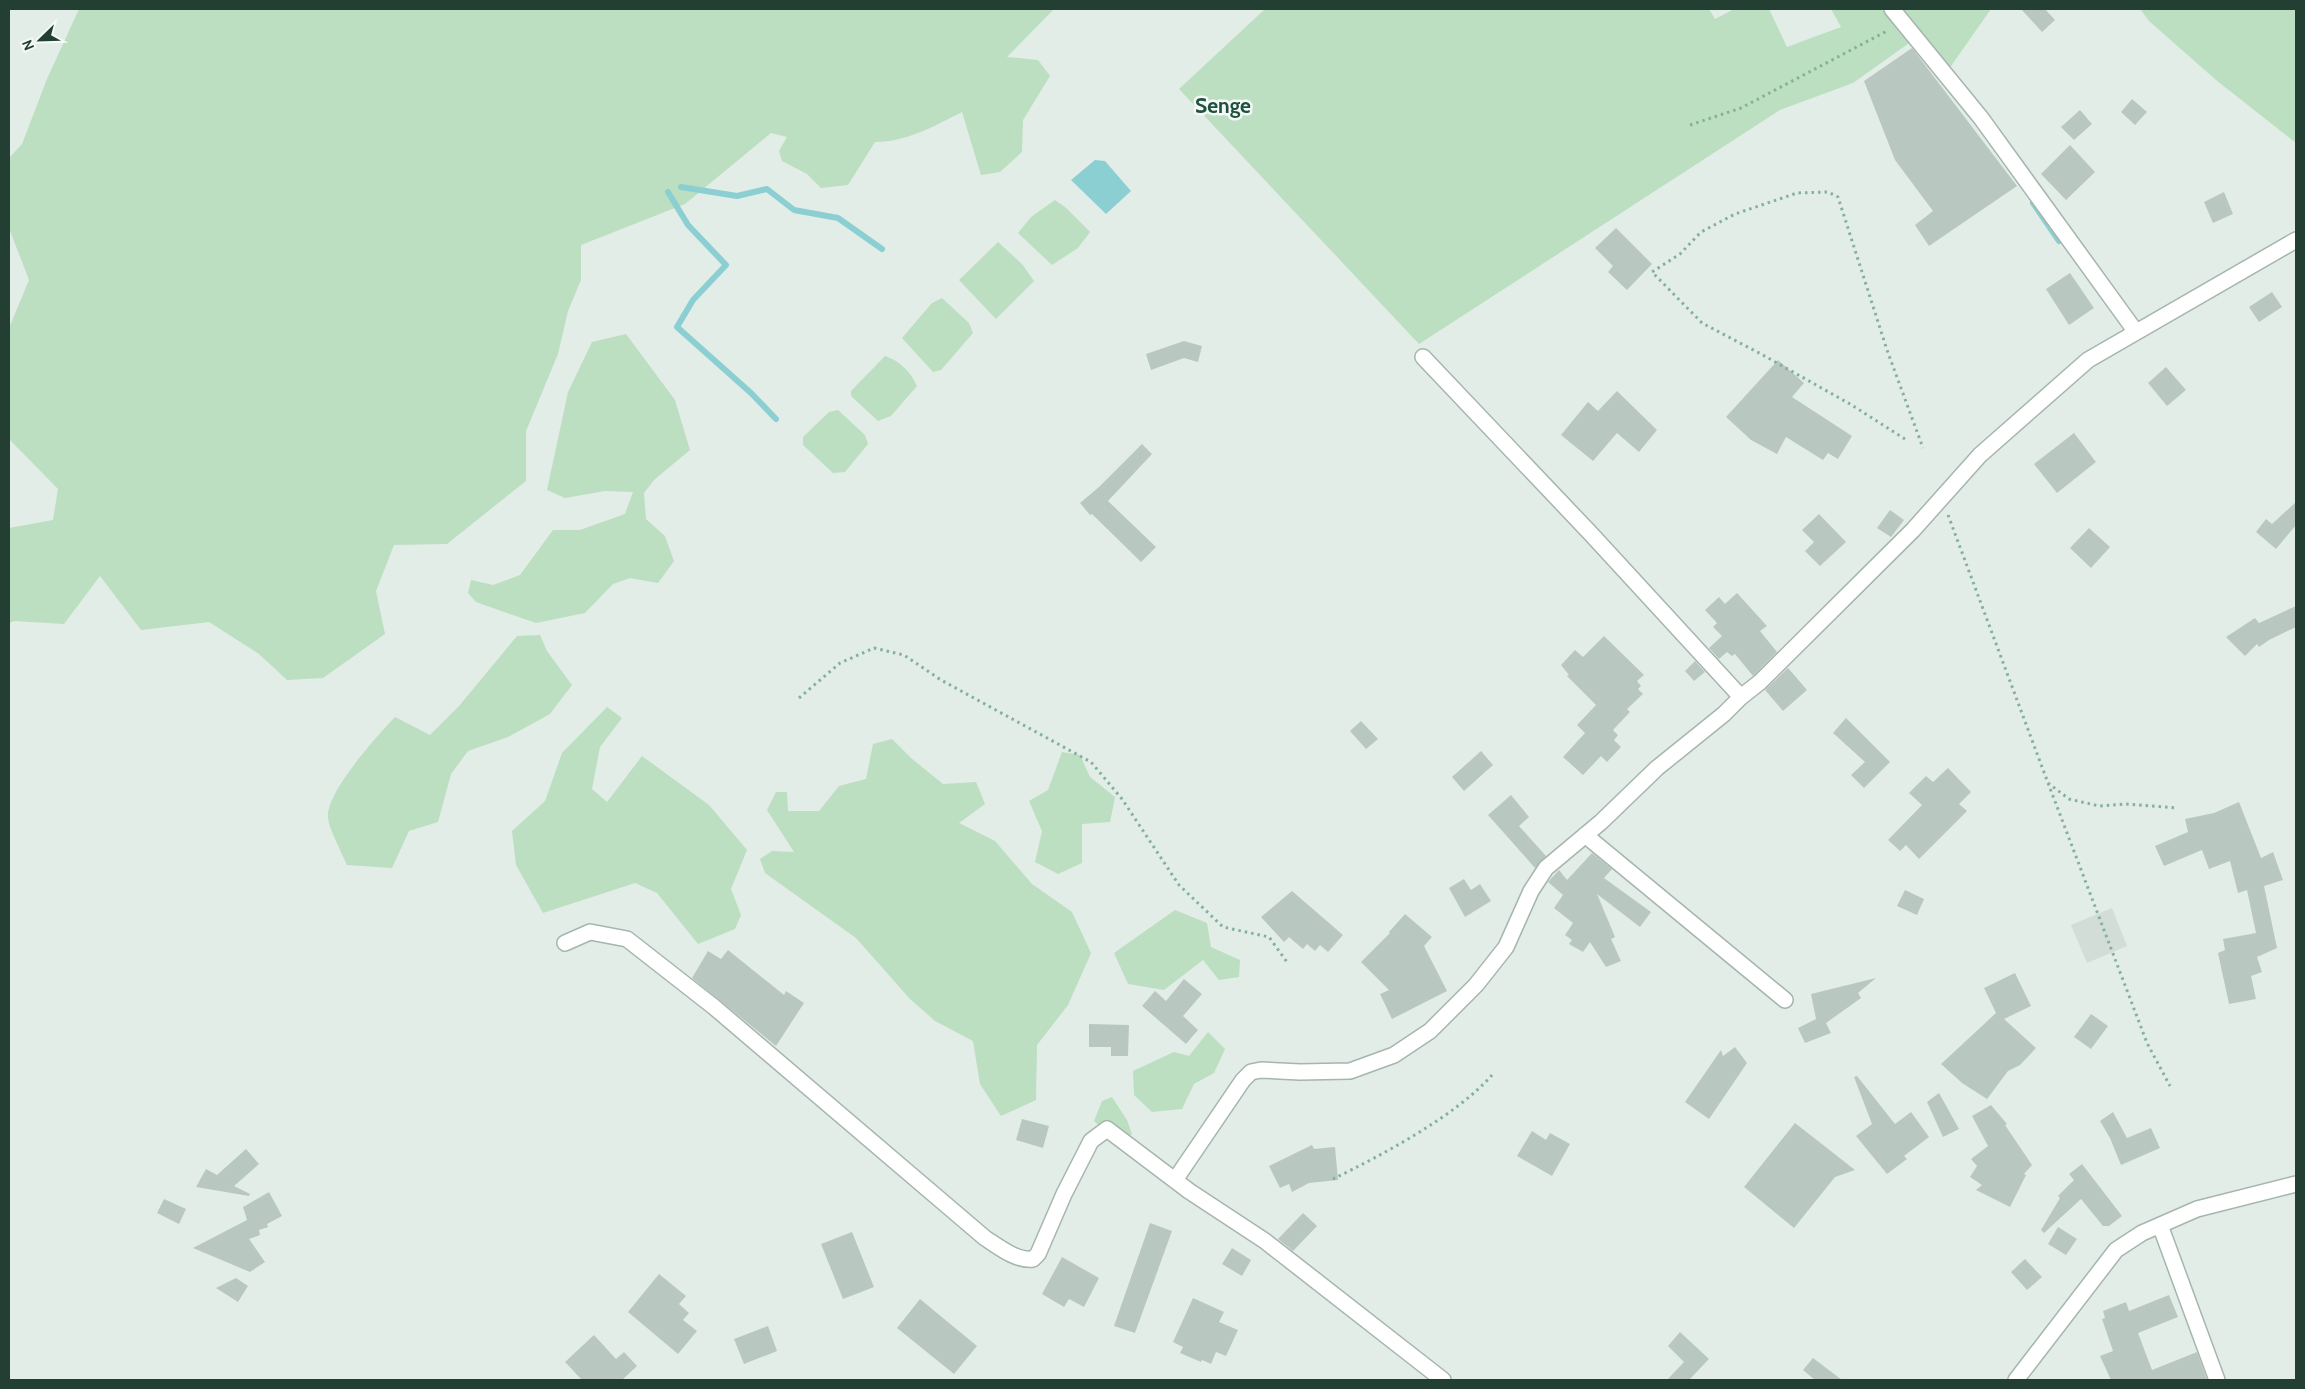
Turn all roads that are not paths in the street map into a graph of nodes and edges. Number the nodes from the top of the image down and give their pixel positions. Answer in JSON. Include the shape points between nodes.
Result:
{"nodes":[{"id":1,"x":1892,"y":9,"type":"edge"},
{"id":2,"x":2296,"y":240,"type":"edge"},
{"id":3,"x":2136,"y":332,"type":"junction"},
{"id":4,"x":1423,"y":358,"type":"dead end"},
{"id":5,"x":1741,"y":697,"type":"junction"},
{"id":6,"x":1585,"y":835,"type":"junction"},
{"id":7,"x":565,"y":943,"type":"dead end"},
{"id":8,"x":1785,"y":1000,"type":"dead end"},
{"id":9,"x":1175,"y":1180,"type":"junction"},
{"id":10,"x":2296,"y":1184,"type":"edge"},
{"id":11,"x":2160,"y":1225,"type":"junction"},
{"id":12,"x":1443,"y":1380,"type":"edge"},
{"id":13,"x":2016,"y":1380,"type":"edge"},
{"id":14,"x":2217,"y":1380,"type":"edge"}],
"edges":[{"from":1,"to":3,"type":"street","via":[[1981,118]]},
{"from":2,"to":3,"type":"street"},
{"from":3,"to":5,"type":"street","via":[[2088,360],[2062,380],[1980,456],[1913,530]]},
{"from":4,"to":5,"type":"street"},
{"from":5,"to":6,"type":"street"},
{"from":6,"to":8,"type":"street"},
{"from":6,"to":9,"type":"street","via":[[1546,868],[1531,891],[1506,947],[1476,985],[1430,1031],[1394,1055],[1350,1071],[1251,1072]]},
{"from":7,"to":9,"type":"street","via":[[590,932],[627,939],[714,1007],[985,1238],[1009,1254],[1026,1260],[1038,1254],[1091,1141],[1107,1129]]},
{"from":9,"to":12,"type":"street","via":[[1265,1242]]},
{"from":10,"to":11,"type":"street","via":[[2197,1209]]},
{"from":11,"to":13,"type":"street","via":[[2142,1232],[2116,1250]]},
{"from":11,"to":14,"type":"street"}]}
